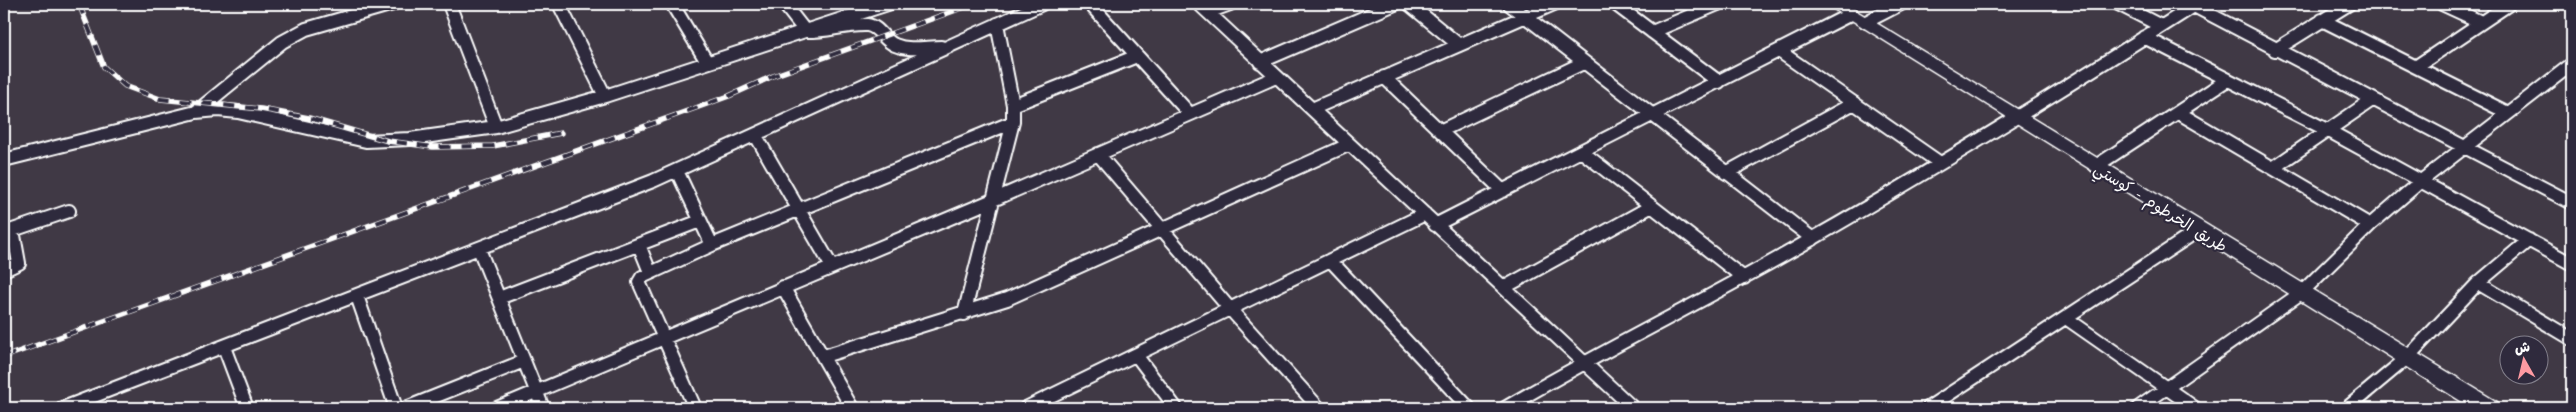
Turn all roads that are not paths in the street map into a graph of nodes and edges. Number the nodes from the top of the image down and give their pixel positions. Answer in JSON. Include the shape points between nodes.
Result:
{"nodes":[{"id":1,"x":393,"y":4,"type":"edge"},
{"id":2,"x":448,"y":4,"type":"edge"},
{"id":3,"x":559,"y":4,"type":"edge"},
{"id":4,"x":672,"y":4,"type":"edge"},
{"id":5,"x":784,"y":4,"type":"edge"},
{"id":6,"x":888,"y":4,"type":"edge"},
{"id":7,"x":1042,"y":4,"type":"edge"},
{"id":8,"x":1090,"y":4,"type":"edge"},
{"id":9,"x":1230,"y":4,"type":"edge"},
{"id":10,"x":1395,"y":4,"type":"edge"},
{"id":11,"x":1409,"y":4,"type":"edge"},
{"id":12,"x":1509,"y":4,"type":"edge"},
{"id":13,"x":1554,"y":4,"type":"edge"},
{"id":14,"x":1615,"y":4,"type":"edge"},
{"id":15,"x":1718,"y":4,"type":"edge"},
{"id":16,"x":1834,"y":4,"type":"edge"},
{"id":17,"x":1901,"y":4,"type":"edge"},
{"id":18,"x":2118,"y":4,"type":"edge"},
{"id":19,"x":2349,"y":4,"type":"edge"},
{"id":20,"x":2442,"y":4,"type":"edge"},
{"id":21,"x":2509,"y":4,"type":"edge"},
{"id":22,"x":2196,"y":5,"type":"edge"},
{"id":23,"x":1204,"y":8,"type":"edge"},
{"id":24,"x":1525,"y":17,"type":"junction"},
{"id":25,"x":1858,"y":18,"type":"junction"},
{"id":26,"x":2322,"y":20,"type":"junction"},
{"id":27,"x":2481,"y":22,"type":"junction"},
{"id":28,"x":997,"y":24,"type":"junction"},
{"id":29,"x":2161,"y":26,"type":"junction"},
{"id":30,"x":805,"y":31,"type":"junction"},
{"id":31,"x":1652,"y":32,"type":"junction"},
{"id":32,"x":2144,"y":37,"type":"junction"},
{"id":33,"x":1459,"y":45,"type":"junction"},
{"id":34,"x":946,"y":47,"type":"junction"},
{"id":35,"x":2275,"y":50,"type":"junction"},
{"id":36,"x":1778,"y":51,"type":"junction"},
{"id":37,"x":1137,"y":56,"type":"junction"},
{"id":38,"x":707,"y":62,"type":"junction"},
{"id":39,"x":1260,"y":62,"type":"junction"},
{"id":40,"x":1583,"y":63,"type":"junction"},
{"id":41,"x":2572,"y":64,"type":"edge"},
{"id":42,"x":2416,"y":66,"type":"junction"},
{"id":43,"x":1276,"y":77,"type":"junction"},
{"id":44,"x":1384,"y":77,"type":"junction"},
{"id":45,"x":2227,"y":80,"type":"junction"},
{"id":46,"x":1719,"y":82,"type":"junction"},
{"id":47,"x":605,"y":96,"type":"junction"},
{"id":48,"x":2372,"y":100,"type":"junction"},
{"id":49,"x":1854,"y":103,"type":"junction"},
{"id":50,"x":1014,"y":105,"type":"junction"},
{"id":51,"x":1312,"y":109,"type":"junction"},
{"id":52,"x":196,"y":112,"type":"junction"},
{"id":53,"x":2179,"y":113,"type":"junction"},
{"id":54,"x":2508,"y":113,"type":"junction"},
{"id":55,"x":1190,"y":114,"type":"junction"},
{"id":56,"x":1650,"y":116,"type":"junction"},
{"id":57,"x":2018,"y":118,"type":"junction"},
{"id":58,"x":1013,"y":122,"type":"junction"},
{"id":59,"x":496,"y":127,"type":"junction"},
{"id":60,"x":1442,"y":130,"type":"junction"},
{"id":61,"x":2329,"y":131,"type":"junction"},
{"id":62,"x":756,"y":136,"type":"junction"},
{"id":63,"x":1348,"y":145,"type":"junction"},
{"id":64,"x":2466,"y":147,"type":"junction"},
{"id":65,"x":1581,"y":151,"type":"junction"},
{"id":66,"x":1098,"y":154,"type":"junction"},
{"id":67,"x":4,"y":160,"type":"edge"},
{"id":68,"x":1940,"y":163,"type":"junction"},
{"id":69,"x":2096,"y":166,"type":"junction"},
{"id":70,"x":2273,"y":168,"type":"junction"},
{"id":71,"x":677,"y":171,"type":"junction"},
{"id":72,"x":1726,"y":173,"type":"junction"},
{"id":73,"x":2421,"y":181,"type":"junction"},
{"id":74,"x":1503,"y":191,"type":"junction"},
{"id":75,"x":993,"y":200,"type":"junction"},
{"id":76,"x":2571,"y":200,"type":"edge"},
{"id":77,"x":1652,"y":206,"type":"junction"},
{"id":78,"x":69,"y":211,"type":"dead end"},
{"id":79,"x":799,"y":211,"type":"junction"},
{"id":80,"x":1425,"y":214,"type":"junction"},
{"id":81,"x":700,"y":221,"type":"junction"},
{"id":82,"x":1435,"y":225,"type":"junction"},
{"id":83,"x":2370,"y":225,"type":"junction"},
{"id":84,"x":1164,"y":230,"type":"junction"},
{"id":85,"x":2199,"y":230,"type":"junction"},
{"id":86,"x":8,"y":232,"type":"edge"},
{"id":87,"x":1812,"y":239,"type":"junction"},
{"id":88,"x":2529,"y":240,"type":"junction"},
{"id":89,"x":638,"y":245,"type":"junction"},
{"id":90,"x":712,"y":245,"type":"junction"},
{"id":91,"x":479,"y":249,"type":"junction"},
{"id":92,"x":1330,"y":260,"type":"junction"},
{"id":93,"x":2572,"y":264,"type":"edge"},
{"id":94,"x":832,"y":267,"type":"junction"},
{"id":95,"x":4,"y":270,"type":"edge"},
{"id":96,"x":650,"y":272,"type":"junction"},
{"id":97,"x":1744,"y":278,"type":"junction"},
{"id":98,"x":2478,"y":283,"type":"junction"},
{"id":99,"x":783,"y":287,"type":"junction"},
{"id":100,"x":1505,"y":287,"type":"junction"},
{"id":101,"x":2301,"y":293,"type":"junction"},
{"id":102,"x":357,"y":296,"type":"junction"},
{"id":103,"x":499,"y":298,"type":"junction"},
{"id":104,"x":1230,"y":309,"type":"junction"},
{"id":105,"x":964,"y":314,"type":"junction"},
{"id":106,"x":2066,"y":318,"type":"junction"},
{"id":107,"x":662,"y":338,"type":"junction"},
{"id":108,"x":2572,"y":339,"type":"edge"},
{"id":109,"x":224,"y":347,"type":"junction"},
{"id":110,"x":824,"y":356,"type":"junction"},
{"id":111,"x":1136,"y":356,"type":"junction"},
{"id":112,"x":2408,"y":358,"type":"junction"},
{"id":113,"x":524,"y":361,"type":"junction"},
{"id":114,"x":1584,"y":361,"type":"junction"},
{"id":115,"x":2165,"y":387,"type":"junction"},
{"id":116,"x":537,"y":392,"type":"junction"},
{"id":117,"x":64,"y":408,"type":"edge"},
{"id":118,"x":247,"y":408,"type":"edge"},
{"id":119,"x":396,"y":408,"type":"edge"},
{"id":120,"x":406,"y":408,"type":"edge"},
{"id":121,"x":497,"y":408,"type":"edge"},
{"id":122,"x":543,"y":408,"type":"edge"},
{"id":123,"x":695,"y":408,"type":"edge"},
{"id":124,"x":852,"y":408,"type":"edge"},
{"id":125,"x":1026,"y":408,"type":"edge"},
{"id":126,"x":1176,"y":408,"type":"edge"},
{"id":127,"x":1319,"y":408,"type":"edge"},
{"id":128,"x":1469,"y":408,"type":"edge"},
{"id":129,"x":1505,"y":408,"type":"edge"},
{"id":130,"x":1633,"y":408,"type":"edge"},
{"id":131,"x":1928,"y":408,"type":"edge"},
{"id":132,"x":2138,"y":408,"type":"edge"},
{"id":133,"x":2195,"y":408,"type":"edge"},
{"id":134,"x":2347,"y":408,"type":"edge"},
{"id":135,"x":2489,"y":408,"type":"edge"}],
"edges":[{"from":1,"to":52,"type":"street","via":[[306,29],[282,42]]},
{"from":2,"to":59,"type":"street"},
{"from":3,"to":47,"type":"street"},
{"from":4,"to":38,"type":"street"},
{"from":5,"to":30,"type":"street"},
{"from":6,"to":30,"type":"street"},
{"from":7,"to":28,"type":"street"},
{"from":8,"to":37,"type":"street"},
{"from":9,"to":23,"type":"street"},
{"from":10,"to":39,"type":"street"},
{"from":11,"to":33,"type":"street"},
{"from":12,"to":24,"type":"street"},
{"from":13,"to":24,"type":"street"},
{"from":14,"to":31,"type":"street"},
{"from":15,"to":31,"type":"street"},
{"from":16,"to":25,"type":"highway","name":"طريق الخرطوم - كوستي"},
{"from":17,"to":25,"type":"street"},
{"from":18,"to":29,"type":"street"},
{"from":19,"to":26,"type":"street"},
{"from":20,"to":27,"type":"street"},
{"from":21,"to":27,"type":"street"},
{"from":22,"to":29,"type":"street"},
{"from":22,"to":35,"type":"street"},
{"from":23,"to":39,"type":"street"},
{"from":24,"to":33,"type":"street"},
{"from":24,"to":40,"type":"street"},
{"from":25,"to":36,"type":"street"},
{"from":25,"to":57,"type":"highway","name":"طريق الخرطوم - كوستي"},
{"from":26,"to":35,"type":"street"},
{"from":26,"to":42,"type":"street"},
{"from":27,"to":42,"type":"street"},
{"from":28,"to":34,"type":"street"},
{"from":28,"to":50,"type":"street"},
{"from":29,"to":32,"type":"street"},
{"from":30,"to":34,"type":"street","via":[[821,32],[867,25],[874,26],[889,42],[898,46]]},
{"from":30,"to":38,"type":"street"},
{"from":31,"to":46,"type":"street"},
{"from":32,"to":45,"type":"street"},
{"from":32,"to":57,"type":"street"},
{"from":33,"to":44,"type":"street"},
{"from":34,"to":62,"type":"street"},
{"from":35,"to":48,"type":"street"},
{"from":36,"to":46,"type":"street"},
{"from":36,"to":49,"type":"street"},
{"from":37,"to":50,"type":"street"},
{"from":37,"to":55,"type":"street"},
{"from":38,"to":47,"type":"street"},
{"from":39,"to":43,"type":"street"},
{"from":40,"to":56,"type":"street"},
{"from":40,"to":60,"type":"street"},
{"from":41,"to":54,"type":"street"},
{"from":42,"to":54,"type":"street"},
{"from":43,"to":51,"type":"street"},
{"from":43,"to":55,"type":"street"},
{"from":44,"to":51,"type":"street"},
{"from":44,"to":60,"type":"street"},
{"from":45,"to":53,"type":"street"},
{"from":45,"to":61,"type":"street"},
{"from":46,"to":56,"type":"street"},
{"from":47,"to":59,"type":"street"},
{"from":48,"to":61,"type":"street"},
{"from":48,"to":64,"type":"street"},
{"from":49,"to":68,"type":"street"},
{"from":49,"to":72,"type":"street"},
{"from":50,"to":58,"type":"street"},
{"from":51,"to":63,"type":"street"},
{"from":52,"to":59,"type":"street","via":[[238,112],[366,141],[410,139]]},
{"from":52,"to":67,"type":"street"},
{"from":53,"to":69,"type":"street"},
{"from":53,"to":70,"type":"street"},
{"from":54,"to":64,"type":"street"},
{"from":55,"to":66,"type":"street"},
{"from":56,"to":65,"type":"street"},
{"from":56,"to":72,"type":"street"},
{"from":57,"to":68,"type":"street"},
{"from":57,"to":69,"type":"highway","name":"طريق الخرطوم - كوستي"},
{"from":58,"to":75,"type":"street"},
{"from":58,"to":79,"type":"street"},
{"from":60,"to":74,"type":"street"},
{"from":61,"to":70,"type":"street"},
{"from":61,"to":73,"type":"street"},
{"from":62,"to":71,"type":"street"},
{"from":62,"to":79,"type":"street"},
{"from":63,"to":80,"type":"street"},
{"from":63,"to":84,"type":"street"},
{"from":64,"to":73,"type":"street"},
{"from":64,"to":76,"type":"street"},
{"from":65,"to":74,"type":"street"},
{"from":65,"to":77,"type":"street"},
{"from":66,"to":75,"type":"street"},
{"from":66,"to":84,"type":"street"},
{"from":68,"to":87,"type":"street"},
{"from":69,"to":85,"type":"highway","name":"طريق الخرطوم - كوستي"},
{"from":70,"to":83,"type":"street"},
{"from":71,"to":81,"type":"street"},
{"from":71,"to":91,"type":"street"},
{"from":72,"to":87,"type":"street"},
{"from":73,"to":83,"type":"street"},
{"from":73,"to":88,"type":"street"},
{"from":74,"to":82,"type":"street"},
{"from":75,"to":94,"type":"street"},
{"from":75,"to":105,"type":"street"},
{"from":77,"to":97,"type":"street"},
{"from":77,"to":100,"type":"street"},
{"from":78,"to":86,"type":"street"},
{"from":79,"to":90,"type":"street"},
{"from":79,"to":94,"type":"street"},
{"from":80,"to":82,"type":"street"},
{"from":80,"to":92,"type":"street"},
{"from":81,"to":89,"type":"street"},
{"from":81,"to":90,"type":"street"},
{"from":82,"to":100,"type":"street"},
{"from":83,"to":101,"type":"street"},
{"from":84,"to":104,"type":"street"},
{"from":84,"to":105,"type":"street","via":[[1007,299]]},
{"from":85,"to":101,"type":"highway","name":"طريق الخرطوم - كوستي"},
{"from":85,"to":106,"type":"street"},
{"from":86,"to":95,"type":"street","via":[[19,263]]},
{"from":87,"to":97,"type":"street"},
{"from":88,"to":93,"type":"street"},
{"from":88,"to":98,"type":"street"},
{"from":89,"to":96,"type":"street"},
{"from":89,"to":103,"type":"street"},
{"from":90,"to":96,"type":"street"},
{"from":91,"to":102,"type":"street"},
{"from":91,"to":103,"type":"street"},
{"from":92,"to":104,"type":"street"},
{"from":92,"to":128,"type":"street"},
{"from":94,"to":99,"type":"street"},
{"from":96,"to":107,"type":"street","via":[[639,282]]},
{"from":97,"to":114,"type":"street"},
{"from":98,"to":108,"type":"street"},
{"from":98,"to":112,"type":"street"},
{"from":99,"to":107,"type":"street"},
{"from":99,"to":110,"type":"street"},
{"from":100,"to":114,"type":"street"},
{"from":101,"to":112,"type":"highway","name":"طريق الخرطوم - كوستي"},
{"from":101,"to":115,"type":"street"},
{"from":102,"to":109,"type":"street"},
{"from":102,"to":119,"type":"street"},
{"from":103,"to":113,"type":"street"},
{"from":104,"to":111,"type":"street"},
{"from":104,"to":127,"type":"street"},
{"from":105,"to":110,"type":"street"},
{"from":106,"to":115,"type":"street"},
{"from":106,"to":131,"type":"street"},
{"from":107,"to":116,"type":"street"},
{"from":107,"to":123,"type":"street"},
{"from":109,"to":117,"type":"street"},
{"from":109,"to":118,"type":"street"},
{"from":110,"to":124,"type":"street"},
{"from":111,"to":125,"type":"street"},
{"from":111,"to":126,"type":"street"},
{"from":112,"to":134,"type":"street"},
{"from":112,"to":135,"type":"highway","name":"طريق الخرطوم - كوستي"},
{"from":113,"to":116,"type":"street"},
{"from":113,"to":120,"type":"street"},
{"from":114,"to":129,"type":"street"},
{"from":114,"to":130,"type":"street"},
{"from":115,"to":132,"type":"street"},
{"from":115,"to":133,"type":"street"},
{"from":116,"to":121,"type":"street"},
{"from":116,"to":122,"type":"street"}]}
